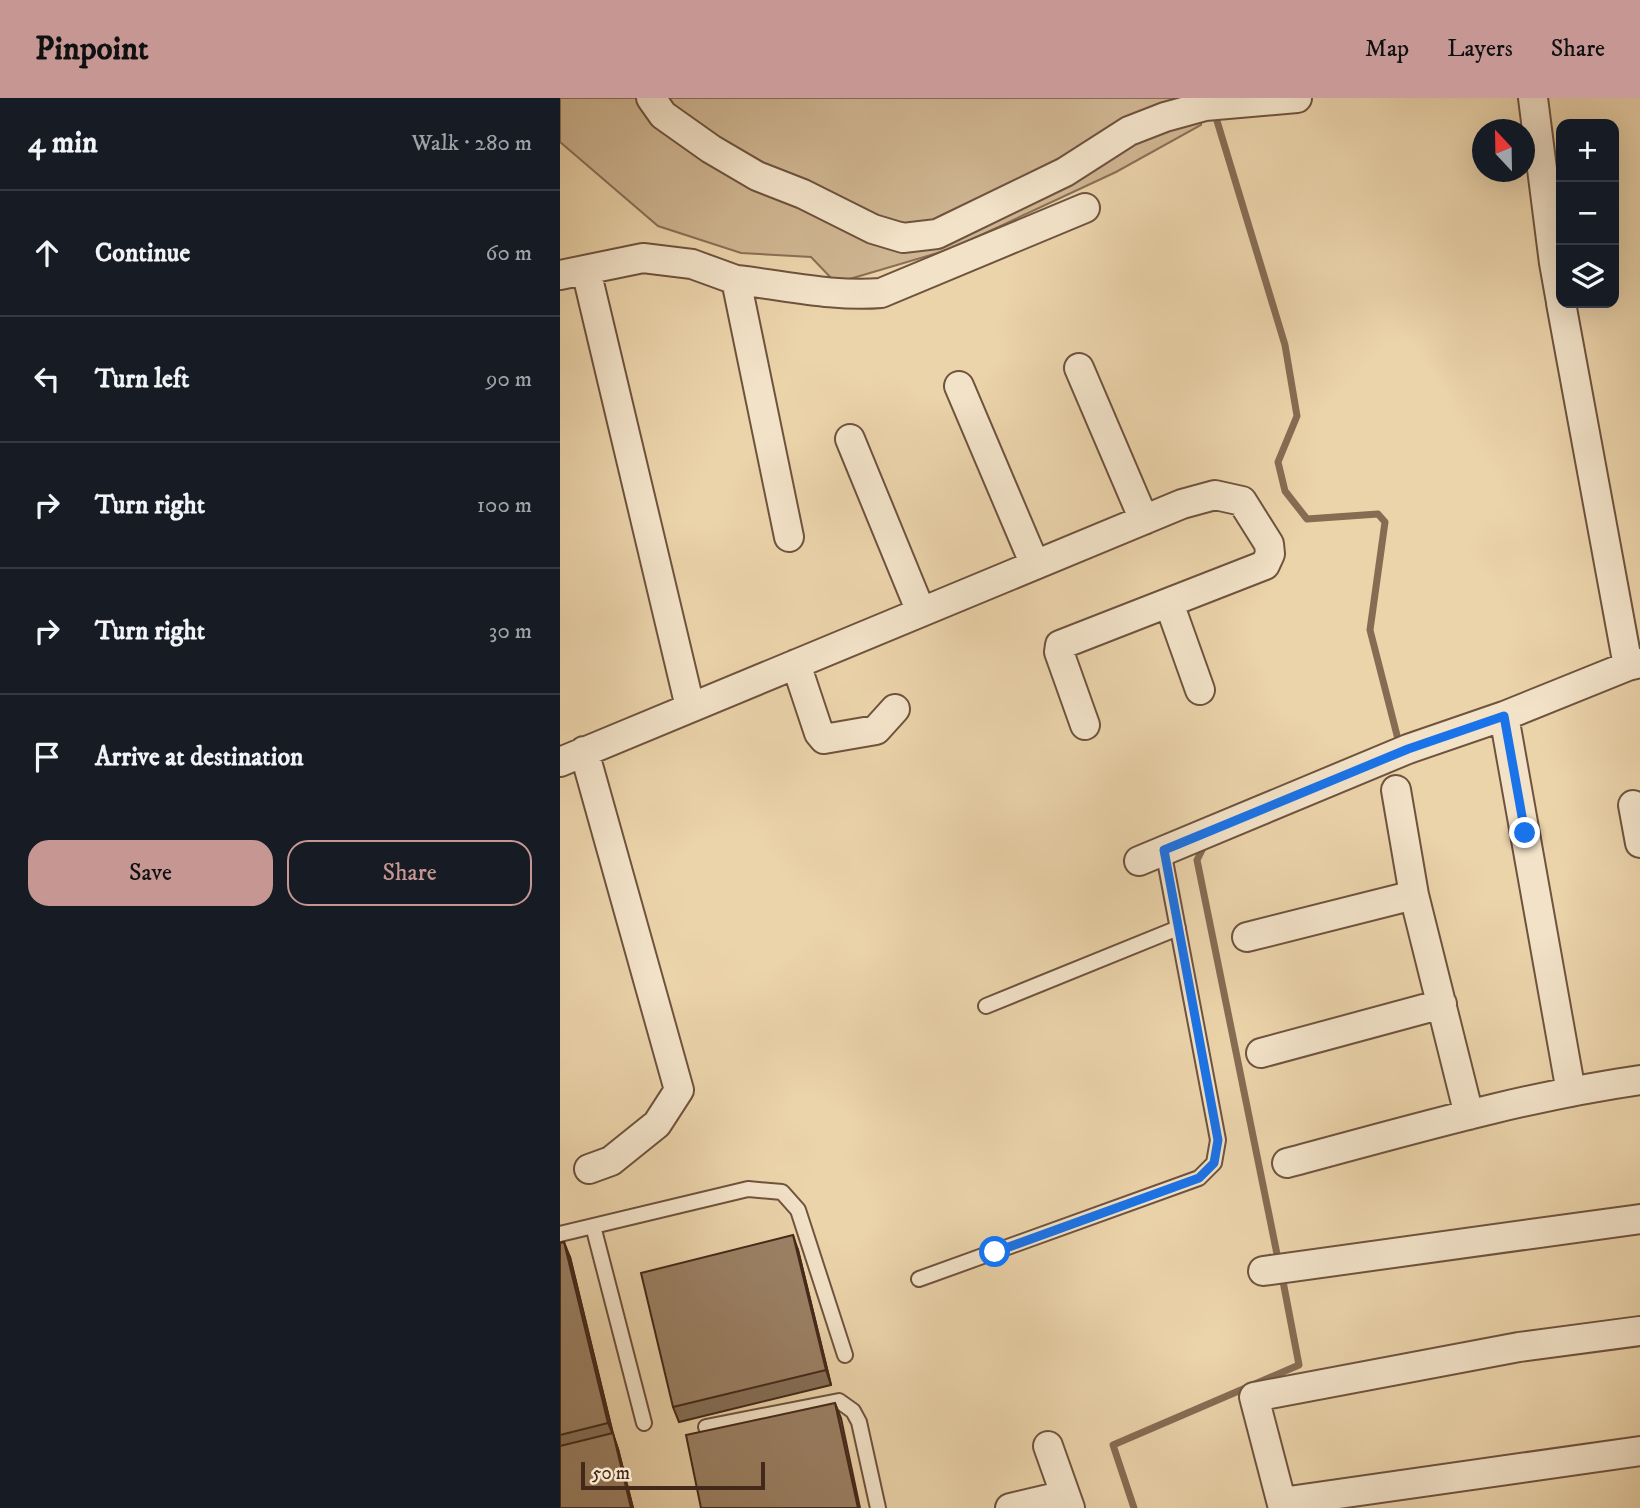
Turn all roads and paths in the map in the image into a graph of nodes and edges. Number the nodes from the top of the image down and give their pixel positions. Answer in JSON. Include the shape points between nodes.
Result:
{"nodes":[{"id":1,"x":652,"y":98,"type":"edge"},
{"id":2,"x":1297,"y":98,"type":"edge"},
{"id":3,"x":1533,"y":98,"type":"edge"},
{"id":4,"x":1085,"y":208,"type":"dead end"},
{"id":5,"x":573,"y":272,"type":"edge"},
{"id":6,"x":1556,"y":274,"type":"edge"},
{"id":7,"x":736,"y":280,"type":"junction"},
{"id":8,"x":1562,"y":308,"type":"edge"},
{"id":9,"x":1079,"y":368,"type":"dead end"},
{"id":10,"x":959,"y":386,"type":"dead end"},
{"id":11,"x":850,"y":439,"type":"dead end"},
{"id":12,"x":1144,"y":520,"type":"junction"},
{"id":13,"x":789,"y":537,"type":"dead end"},
{"id":14,"x":1035,"y":565,"type":"junction"},
{"id":15,"x":1169,"y":603,"type":"junction"},
{"id":16,"x":921,"y":612,"type":"junction"},
{"id":17,"x":796,"y":664,"type":"junction"},
{"id":18,"x":1634,"y":664,"type":"edge"},
{"id":19,"x":1200,"y":690,"type":"dead end"},
{"id":20,"x":690,"y":707,"type":"junction"},
{"id":21,"x":895,"y":709,"type":"dead end"},
{"id":22,"x":1504,"y":716,"type":"junction"},
{"id":23,"x":1085,"y":725,"type":"dead end"},
{"id":24,"x":572,"y":757,"type":"edge"},
{"id":25,"x":1396,"y":790,"type":"dead end"},
{"id":26,"x":1633,"y":805,"type":"dead end"},
{"id":27,"x":1640,"y":843,"type":"edge"},
{"id":28,"x":1151,"y":855,"type":"joint"},
{"id":29,"x":1414,"y":895,"type":"junction"},
{"id":30,"x":1178,"y":928,"type":"junction"},
{"id":31,"x":1247,"y":937,"type":"dead end"},
{"id":32,"x":1442,"y":1004,"type":"junction"},
{"id":33,"x":986,"y":1006,"type":"dead end"},
{"id":34,"x":1261,"y":1053,"type":"dead end"},
{"id":35,"x":1640,"y":1080,"type":"edge"},
{"id":36,"x":1571,"y":1092,"type":"junction"},
{"id":37,"x":1469,"y":1115,"type":"junction"},
{"id":38,"x":1287,"y":1163,"type":"dead end"},
{"id":39,"x":589,"y":1169,"type":"dead end"},
{"id":40,"x":1640,"y":1219,"type":"edge"},
{"id":41,"x":593,"y":1226,"type":"junction"},
{"id":42,"x":560,"y":1234,"type":"edge"},
{"id":43,"x":1263,"y":1271,"type":"dead end"},
{"id":44,"x":919,"y":1279,"type":"dead end"},
{"id":45,"x":1640,"y":1331,"type":"edge"},
{"id":46,"x":845,"y":1355,"type":"dead end"},
{"id":47,"x":644,"y":1423,"type":"dead end"},
{"id":48,"x":706,"y":1427,"type":"dead end"},
{"id":49,"x":1048,"y":1446,"type":"dead end"},
{"id":50,"x":1640,"y":1451,"type":"edge"},
{"id":51,"x":1067,"y":1501,"type":"edge"},
{"id":52,"x":1283,"y":1505,"type":"edge"},
{"id":53,"x":878,"y":1508,"type":"edge"},
{"id":54,"x":1010,"y":1508,"type":"edge"}],
"edges":[{"from":1,"to":2,"type":"street","via":[[663,115],[757,176],[873,229],[904,238],[937,234],[1065,172],[1129,131],[1165,117],[1215,106]]},
{"from":3,"to":6,"type":"street"},
{"from":4,"to":7,"type":"street","via":[[881,293],[832,293]]},
{"from":5,"to":7,"type":"street","via":[[643,258],[692,264]]},
{"from":5,"to":20,"type":"street"},
{"from":7,"to":13,"type":"street"},
{"from":8,"to":18,"type":"street"},
{"from":9,"to":12,"type":"street"},
{"from":10,"to":14,"type":"street"},
{"from":11,"to":16,"type":"street"},
{"from":12,"to":14,"type":"street"},
{"from":12,"to":15,"type":"street","via":[[1215,495],[1242,501],[1269,544],[1265,565]]},
{"from":14,"to":16,"type":"street"},
{"from":15,"to":19,"type":"street"},
{"from":15,"to":23,"type":"street","via":[[1060,645]]},
{"from":16,"to":17,"type":"street"},
{"from":17,"to":20,"type":"street"},
{"from":17,"to":21,"type":"street","via":[[824,739],[876,730]]},
{"from":18,"to":22,"type":"street"},
{"from":20,"to":24,"type":"street"},
{"from":22,"to":28,"type":"street","via":[[1408,749]]},
{"from":22,"to":36,"type":"street"},
{"from":24,"to":39,"type":"street","via":[[679,1090],[657,1124],[611,1161]]},
{"from":25,"to":29,"type":"street"},
{"from":26,"to":27,"type":"street"},
{"from":28,"to":30,"type":"lane"},
{"from":29,"to":31,"type":"street"},
{"from":29,"to":32,"type":"street"},
{"from":30,"to":33,"type":"lane"},
{"from":30,"to":44,"type":"lane","via":[[1218,1140],[1214,1163],[1199,1178]]},
{"from":32,"to":34,"type":"street"},
{"from":32,"to":37,"type":"street"},
{"from":35,"to":36,"type":"street"},
{"from":36,"to":37,"type":"street"},
{"from":37,"to":38,"type":"street"},
{"from":40,"to":43,"type":"street"},
{"from":41,"to":42,"type":"lane"},
{"from":41,"to":46,"type":"lane","via":[[748,1189],[782,1192],[798,1210]]},
{"from":41,"to":47,"type":"lane"},
{"from":45,"to":52,"type":"street","via":[[1519,1347],[1254,1397]]},
{"from":48,"to":53,"type":"lane","via":[[839,1401],[859,1422]]},
{"from":49,"to":51,"type":"street"},
{"from":50,"to":52,"type":"street"},
{"from":51,"to":54,"type":"street"}]}
